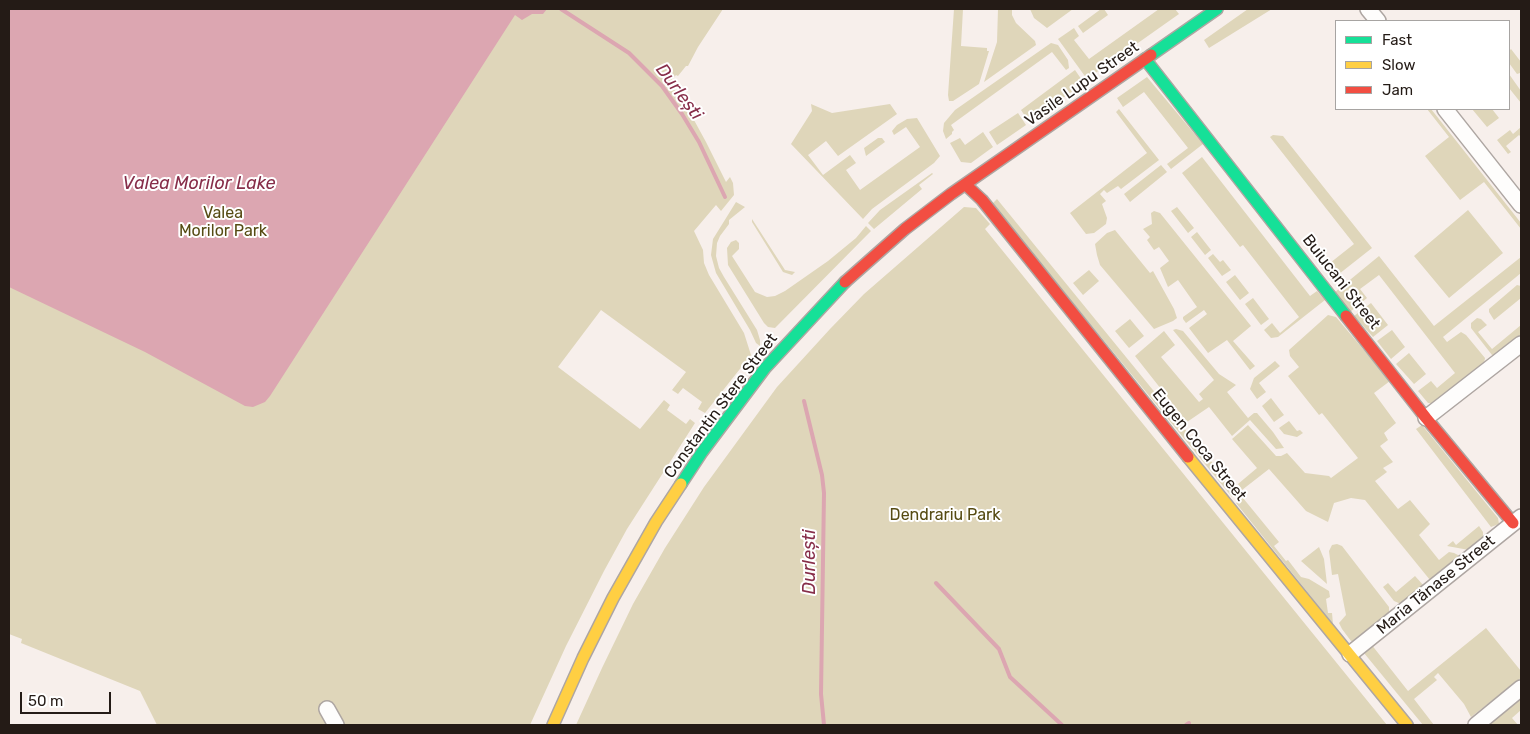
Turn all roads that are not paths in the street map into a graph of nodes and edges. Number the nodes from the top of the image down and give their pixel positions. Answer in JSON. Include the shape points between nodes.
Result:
{"nodes":[{"id":1,"x":1217,"y":9,"type":"edge"},
{"id":2,"x":1368,"y":9,"type":"edge"},
{"id":3,"x":1377,"y":20,"type":"edge"},
{"id":4,"x":1145,"y":59,"type":"junction"},
{"id":5,"x":1446,"y":110,"type":"edge"},
{"id":6,"x":966,"y":185,"type":"junction"},
{"id":7,"x":1521,"y":205,"type":"edge"},
{"id":8,"x":1521,"y":344,"type":"edge"},
{"id":9,"x":1426,"y":418,"type":"junction"},
{"id":10,"x":1517,"y":520,"type":"edge"},
{"id":11,"x":1350,"y":654,"type":"junction"},
{"id":12,"x":1521,"y":688,"type":"edge"},
{"id":13,"x":327,"y":709,"type":"dead end"},
{"id":14,"x":336,"y":725,"type":"edge"},
{"id":15,"x":553,"y":725,"type":"edge"},
{"id":16,"x":1407,"y":725,"type":"edge"},
{"id":17,"x":1476,"y":725,"type":"edge"}],
"edges":[{"from":1,"to":4,"type":"street","name":"Vasile Lupu Street"},
{"from":2,"to":3,"type":"street"},
{"from":4,"to":6,"type":"street","name":"Vasile Lupu Street"},
{"from":4,"to":9,"type":"street","name":"Buiucani Street"},
{"from":5,"to":7,"type":"street"},
{"from":6,"to":11,"type":"street","name":"Eugen Coca Street","via":[[982,200]]},
{"from":6,"to":15,"type":"street","name":"Constantin Stere Street","via":[[906,229],[842,285],[765,368],[702,452],[656,522],[613,598]]},
{"from":8,"to":9,"type":"street"},
{"from":9,"to":10,"type":"street","name":"Buiucani Street"},
{"from":10,"to":11,"type":"street","name":"Maria Tănase Street"},
{"from":11,"to":16,"type":"street","name":"Eugen Coca Street"},
{"from":12,"to":17,"type":"street"},
{"from":13,"to":14,"type":"street"}]}
